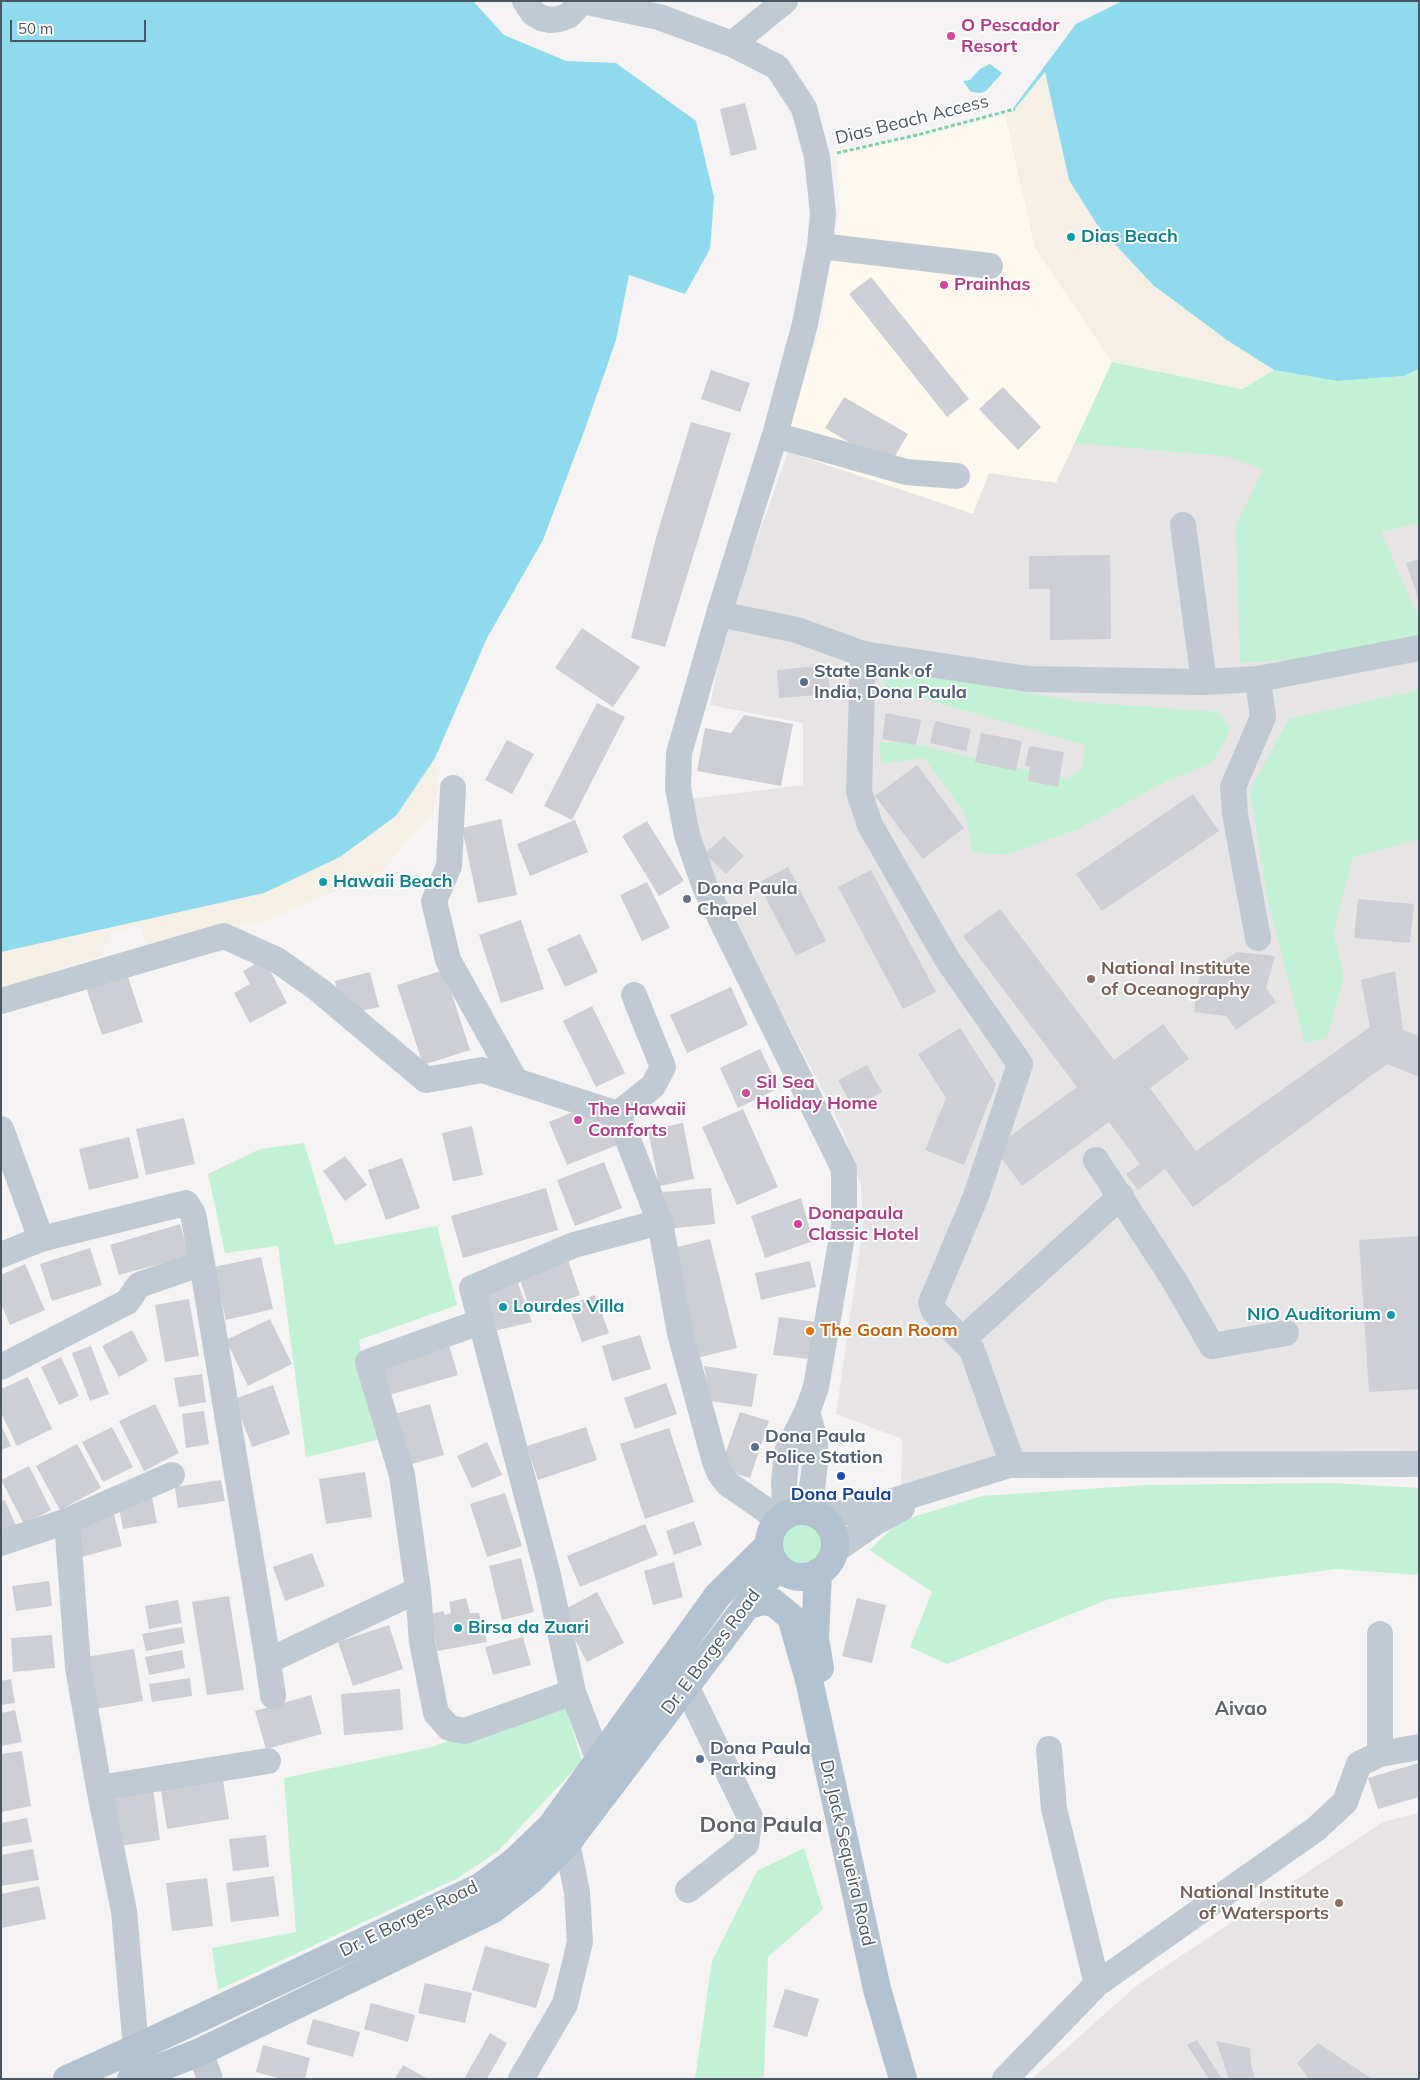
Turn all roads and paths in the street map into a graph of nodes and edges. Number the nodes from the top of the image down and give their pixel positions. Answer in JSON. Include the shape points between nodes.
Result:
{"nodes":[{"id":1,"x":525,"y":1,"type":"edge"},
{"id":2,"x":581,"y":1,"type":"edge"},
{"id":3,"x":785,"y":1,"type":"edge"},
{"id":4,"x":732,"y":44,"type":"junction"},
{"id":5,"x":1014,"y":109,"type":"dead end"},
{"id":6,"x":817,"y":157,"type":"junction"},
{"id":7,"x":820,"y":246,"type":"junction"},
{"id":8,"x":990,"y":266,"type":"dead end"},
{"id":9,"x":775,"y":435,"type":"junction"},
{"id":10,"x":957,"y":476,"type":"dead end"},
{"id":11,"x":1183,"y":525,"type":"dead end"},
{"id":12,"x":720,"y":614,"type":"junction"},
{"id":13,"x":1419,"y":648,"type":"edge"},
{"id":14,"x":863,"y":661,"type":"junction"},
{"id":15,"x":1258,"y":679,"type":"junction"},
{"id":16,"x":1204,"y":682,"type":"junction"},
{"id":17,"x":453,"y":788,"type":"dead end"},
{"id":18,"x":1258,"y":938,"type":"dead end"},
{"id":19,"x":634,"y":995,"type":"dead end"},
{"id":20,"x":1,"y":1001,"type":"edge"},
{"id":21,"x":515,"y":1080,"type":"junction"},
{"id":22,"x":618,"y":1114,"type":"junction"},
{"id":23,"x":1,"y":1129,"type":"edge"},
{"id":24,"x":1096,"y":1160,"type":"dead end"},
{"id":25,"x":1125,"y":1203,"type":"junction"},
{"id":26,"x":660,"y":1222,"type":"junction"},
{"id":27,"x":41,"y":1239,"type":"junction"},
{"id":28,"x":1,"y":1255,"type":"edge"},
{"id":29,"x":202,"y":1263,"type":"junction"},
{"id":30,"x":480,"y":1322,"type":"junction"},
{"id":31,"x":1286,"y":1333,"type":"dead end"},
{"id":32,"x":967,"y":1345,"type":"junction"},
{"id":33,"x":1,"y":1367,"type":"edge"},
{"id":34,"x":1009,"y":1464,"type":"junction"},
{"id":35,"x":1419,"y":1464,"type":"edge"},
{"id":36,"x":172,"y":1475,"type":"dead end"},
{"id":37,"x":67,"y":1521,"type":"junction"},
{"id":38,"x":787,"y":1528,"type":"junction"},
{"id":39,"x":1,"y":1543,"type":"edge"},
{"id":40,"x":834,"y":1551,"type":"junction"},
{"id":41,"x":818,"y":1572,"type":"junction"},
{"id":42,"x":418,"y":1590,"type":"junction"},
{"id":43,"x":747,"y":1605,"type":"junction"},
{"id":44,"x":791,"y":1617,"type":"junction"},
{"id":45,"x":1380,"y":1634,"type":"dead end"},
{"id":46,"x":268,"y":1661,"type":"junction"},
{"id":47,"x":686,"y":1686,"type":"junction"},
{"id":48,"x":573,"y":1692,"type":"junction"},
{"id":49,"x":273,"y":1696,"type":"dead end"},
{"id":50,"x":1419,"y":1747,"type":"edge"},
{"id":51,"x":1049,"y":1749,"type":"dead end"},
{"id":52,"x":1380,"y":1754,"type":"junction"},
{"id":53,"x":268,"y":1760,"type":"dead end"},
{"id":54,"x":599,"y":1761,"type":"junction"},
{"id":55,"x":99,"y":1788,"type":"junction"},
{"id":56,"x":560,"y":1834,"type":"junction"},
{"id":57,"x":688,"y":1890,"type":"dead end"},
{"id":58,"x":1097,"y":1984,"type":"junction"},
{"id":59,"x":200,"y":2052,"type":"junction"},
{"id":60,"x":138,"y":2066,"type":"edge"},
{"id":61,"x":66,"y":2079,"type":"edge"},
{"id":62,"x":210,"y":2079,"type":"edge"},
{"id":63,"x":521,"y":2079,"type":"edge"},
{"id":64,"x":903,"y":2079,"type":"edge"},
{"id":65,"x":917,"y":2079,"type":"edge"},
{"id":66,"x":1005,"y":2079,"type":"edge"}],
"edges":[{"from":1,"to":2,"type":"street","via":[[533,13],[550,20],[568,16]]},
{"from":2,"to":4,"type":"street","via":[[658,17]]},
{"from":3,"to":4,"type":"street"},
{"from":4,"to":6,"type":"street","via":[[777,67],[804,108]]},
{"from":5,"to":6,"type":"path","name":"Dias Beach Access","via":[[917,136]]},
{"from":6,"to":7,"type":"street","via":[[823,213]]},
{"from":7,"to":8,"type":"street"},
{"from":7,"to":9,"type":"street","via":[[806,324]]},
{"from":9,"to":10,"type":"street","via":[[906,472]]},
{"from":9,"to":12,"type":"street"},
{"from":11,"to":16,"type":"street"},
{"from":12,"to":14,"type":"street","via":[[797,630]]},
{"from":12,"to":38,"type":"street","via":[[679,753],[678,788],[687,835],[705,887],[844,1168],[844,1225],[816,1387],[787,1452],[784,1482]]},
{"from":13,"to":15,"type":"street"},
{"from":14,"to":16,"type":"street","via":[[1028,679]]},
{"from":14,"to":32,"type":"street","via":[[859,792],[870,825],[947,959],[1020,1064],[976,1196],[930,1303]]},
{"from":15,"to":16,"type":"street"},
{"from":15,"to":18,"type":"street","via":[[1263,718],[1234,787],[1235,814]]},
{"from":17,"to":21,"type":"street","via":[[448,866],[434,901],[448,960]]},
{"from":19,"to":22,"type":"street","via":[[663,1067],[654,1086]]},
{"from":20,"to":21,"type":"street","via":[[224,936],[277,960],[319,990],[426,1080],[482,1070]]},
{"from":21,"to":22,"type":"street"},
{"from":22,"to":26,"type":"street"},
{"from":23,"to":27,"type":"street"},
{"from":24,"to":25,"type":"street"},
{"from":25,"to":31,"type":"street","via":[[1212,1346]]},
{"from":25,"to":32,"type":"street"},
{"from":26,"to":30,"type":"street","via":[[574,1245],[472,1288]]},
{"from":26,"to":38,"type":"street","via":[[680,1333],[714,1462],[728,1484]]},
{"from":27,"to":28,"type":"street"},
{"from":27,"to":29,"type":"street","via":[[186,1203],[193,1214]]},
{"from":29,"to":33,"type":"street","via":[[139,1285],[127,1302]]},
{"from":29,"to":46,"type":"street"},
{"from":30,"to":42,"type":"street","via":[[368,1362],[402,1475]]},
{"from":30,"to":48,"type":"street","via":[[548,1575]]},
{"from":32,"to":34,"type":"street","via":[[1010,1454]]},
{"from":34,"to":35,"type":"street"},
{"from":34,"to":38,"type":"street","via":[[877,1506]]},
{"from":34,"to":40,"type":"street","via":[[907,1506],[876,1522]]},
{"from":36,"to":37,"type":"street"},
{"from":37,"to":39,"type":"street"},
{"from":37,"to":55,"type":"street","via":[[78,1667]]},
{"from":38,"to":40,"type":"main road","via":[[820,1516],[832,1531]]},
{"from":38,"to":41,"type":"main road","via":[[784,1572],[801,1577]]},
{"from":38,"to":43,"type":"main road","name":"Dr. E Borges Road"},
{"from":38,"to":44,"type":"main road","name":"Dr. Jack Sequeira Road"},
{"from":38,"to":54,"type":"main road","name":"Dr. E Borges Road","via":[[718,1595]]},
{"from":40,"to":41,"type":"main road"},
{"from":41,"to":65,"type":"main road","name":"Dr. Jack Sequeira Road","via":[[815,1638],[821,1675],[894,2003]]},
{"from":42,"to":46,"type":"street"},
{"from":42,"to":48,"type":"street","via":[[422,1642],[436,1713],[449,1728],[465,1731]]},
{"from":43,"to":44,"type":"main road","via":[[764,1601],[774,1603]]},
{"from":43,"to":47,"type":"main road","name":"Dr. E Borges Road"},
{"from":44,"to":64,"type":"main road","name":"Dr. Jack Sequeira Road","via":[[811,1690],[878,1989]]},
{"from":45,"to":52,"type":"street"},
{"from":46,"to":49,"type":"street"},
{"from":47,"to":56,"type":"main road","name":"Dr. E Borges Road"},
{"from":47,"to":57,"type":"street","via":[[750,1817],[746,1844]]},
{"from":48,"to":54,"type":"street"},
{"from":50,"to":52,"type":"street"},
{"from":51,"to":58,"type":"street","via":[[1054,1809]]},
{"from":52,"to":58,"type":"street","via":[[1359,1764],[1345,1802],[1316,1828]]},
{"from":53,"to":55,"type":"street"},
{"from":54,"to":56,"type":"main road","name":"Dr. E Borges Road"},
{"from":55,"to":60,"type":"street","via":[[124,1911]]},
{"from":56,"to":59,"type":"main road","name":"Dr. E Borges Road","via":[[531,1880],[492,1910]]},
{"from":56,"to":60,"type":"main road","name":"Dr. E Borges Road","via":[[480,1887]]},
{"from":56,"to":63,"type":"street","via":[[577,1892],[580,1942],[565,2004]]},
{"from":58,"to":66,"type":"street"},
{"from":59,"to":60,"type":"main road","name":"Dr. E Borges Road"},
{"from":59,"to":62,"type":"street"},
{"from":60,"to":61,"type":"main road","name":"Dr. E Borges Road"}]}
